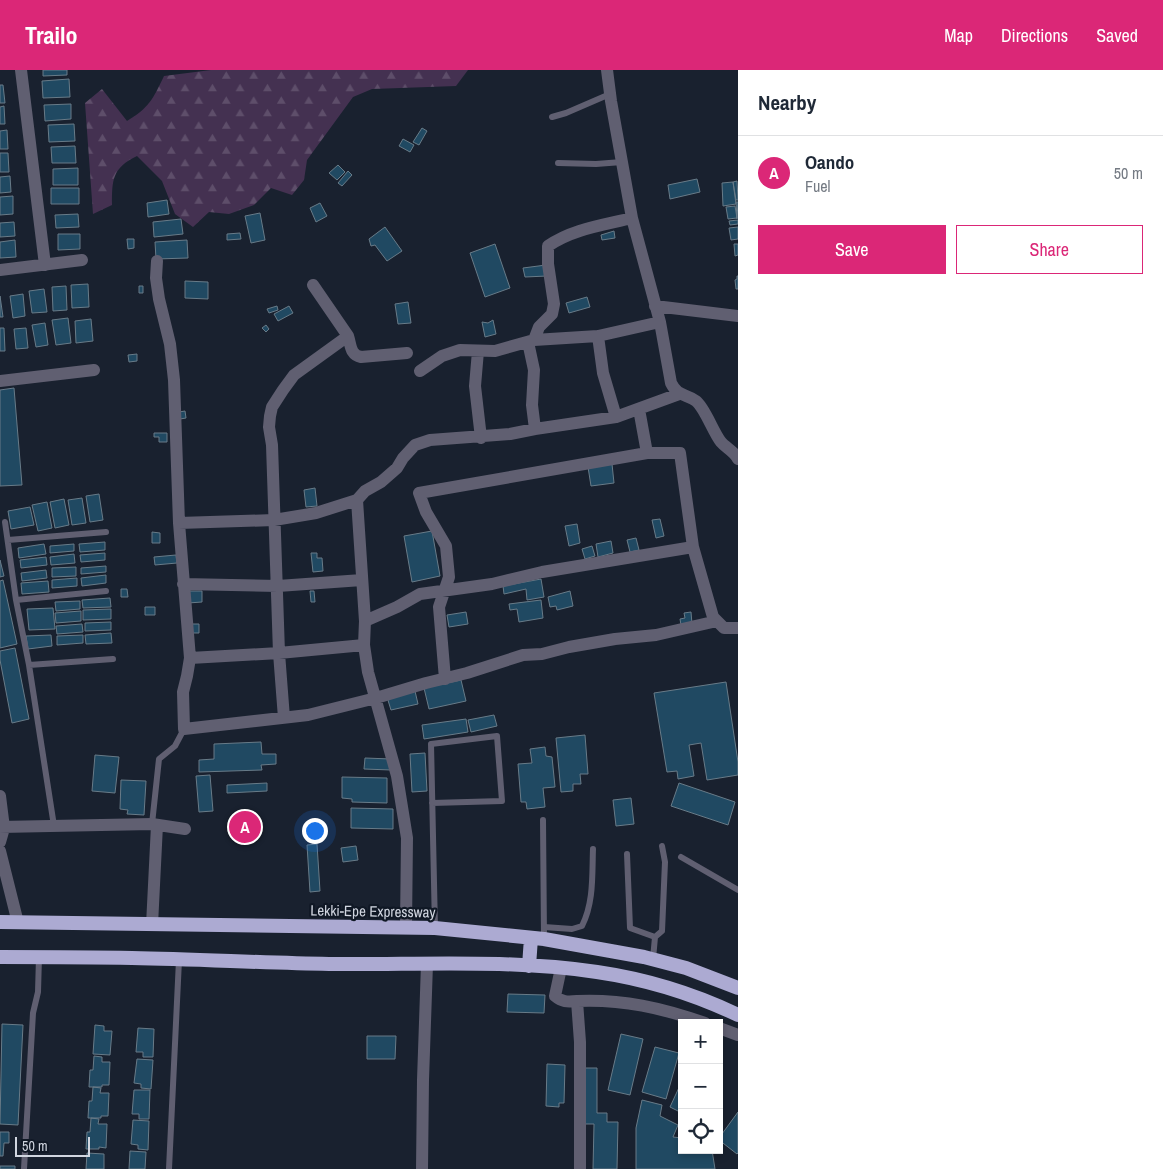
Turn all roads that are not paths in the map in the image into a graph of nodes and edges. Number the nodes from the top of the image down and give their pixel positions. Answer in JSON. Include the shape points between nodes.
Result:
{"nodes":[{"id":1,"x":20,"y":70,"type":"edge"},
{"id":2,"x":607,"y":70,"type":"edge"},
{"id":3,"x":610,"y":94,"type":"junction"},
{"id":4,"x":552,"y":117,"type":"dead end"},
{"id":5,"x":622,"y":162,"type":"junction"},
{"id":6,"x":558,"y":163,"type":"dead end"},
{"id":7,"x":632,"y":218,"type":"junction"},
{"id":8,"x":82,"y":260,"type":"dead end"},
{"id":9,"x":157,"y":261,"type":"dead end"},
{"id":10,"x":44,"y":265,"type":"junction"},
{"id":11,"x":0,"y":270,"type":"edge"},
{"id":12,"x":313,"y":285,"type":"dead end"},
{"id":13,"x":655,"y":306,"type":"junction"},
{"id":14,"x":738,"y":316,"type":"edge"},
{"id":15,"x":660,"y":322,"type":"junction"},
{"id":16,"x":348,"y":336,"type":"junction"},
{"id":17,"x":598,"y":336,"type":"junction"},
{"id":18,"x":531,"y":341,"type":"junction"},
{"id":19,"x":478,"y":351,"type":"junction"},
{"id":20,"x":407,"y":353,"type":"dead end"},
{"id":21,"x":94,"y":370,"type":"dead end"},
{"id":22,"x":420,"y":370,"type":"dead end"},
{"id":23,"x":0,"y":381,"type":"edge"},
{"id":24,"x":679,"y":394,"type":"junction"},
{"id":25,"x":639,"y":409,"type":"junction"},
{"id":26,"x":616,"y":417,"type":"junction"},
{"id":27,"x":535,"y":429,"type":"junction"},
{"id":28,"x":480,"y":438,"type":"junction"},
{"id":29,"x":647,"y":453,"type":"junction"},
{"id":30,"x":738,"y":459,"type":"edge"},
{"id":31,"x":357,"y":500,"type":"junction"},
{"id":32,"x":274,"y":520,"type":"junction"},
{"id":33,"x":5,"y":522,"type":"dead end"},
{"id":34,"x":179,"y":523,"type":"junction"},
{"id":35,"x":106,"y":532,"type":"dead end"},
{"id":36,"x":8,"y":540,"type":"junction"},
{"id":37,"x":693,"y":548,"type":"junction"},
{"id":38,"x":362,"y":580,"type":"junction"},
{"id":39,"x":184,"y":584,"type":"junction"},
{"id":40,"x":278,"y":586,"type":"junction"},
{"id":41,"x":445,"y":590,"type":"junction"},
{"id":42,"x":106,"y":591,"type":"dead end"},
{"id":43,"x":16,"y":600,"type":"junction"},
{"id":44,"x":365,"y":621,"type":"junction"},
{"id":45,"x":717,"y":621,"type":"junction"},
{"id":46,"x":738,"y":628,"type":"edge"},
{"id":47,"x":364,"y":645,"type":"junction"},
{"id":48,"x":279,"y":653,"type":"junction"},
{"id":49,"x":190,"y":658,"type":"junction"},
{"id":50,"x":113,"y":659,"type":"dead end"},
{"id":51,"x":29,"y":664,"type":"junction"},
{"id":52,"x":445,"y":679,"type":"junction"},
{"id":53,"x":376,"y":698,"type":"junction"},
{"id":54,"x":284,"y":718,"type":"junction"},
{"id":55,"x":184,"y":729,"type":"junction"},
{"id":56,"x":0,"y":796,"type":"edge"},
{"id":57,"x":432,"y":803,"type":"junction"},
{"id":58,"x":543,"y":820,"type":"dead end"},
{"id":59,"x":154,"y":825,"type":"junction"},
{"id":60,"x":2,"y":828,"type":"edge"},
{"id":61,"x":54,"y":828,"type":"junction"},
{"id":62,"x":185,"y":830,"type":"dead end"},
{"id":63,"x":0,"y":842,"type":"edge"},
{"id":64,"x":662,"y":846,"type":"dead end"},
{"id":65,"x":593,"y":849,"type":"dead end"},
{"id":66,"x":0,"y":851,"type":"edge"},
{"id":67,"x":627,"y":854,"type":"dead end"},
{"id":68,"x":681,"y":857,"type":"dead end"},
{"id":69,"x":738,"y":890,"type":"edge"},
{"id":70,"x":0,"y":922,"type":"edge"},
{"id":71,"x":18,"y":923,"type":"junction"},
{"id":72,"x":152,"y":925,"type":"junction"},
{"id":73,"x":406,"y":926,"type":"junction"},
{"id":74,"x":435,"y":928,"type":"junction"},
{"id":75,"x":540,"y":935,"type":"junction"},
{"id":76,"x":655,"y":937,"type":"junction"},
{"id":77,"x":0,"y":957,"type":"edge"},
{"id":78,"x":39,"y":957,"type":"junction"},
{"id":79,"x":653,"y":959,"type":"junction"},
{"id":80,"x":179,"y":960,"type":"junction"},
{"id":81,"x":427,"y":964,"type":"junction"},
{"id":82,"x":530,"y":966,"type":"junction"},
{"id":83,"x":561,"y":968,"type":"junction"},
{"id":84,"x":738,"y":988,"type":"edge"},
{"id":85,"x":577,"y":1001,"type":"junction"},
{"id":86,"x":738,"y":1015,"type":"edge"},
{"id":87,"x":694,"y":1019,"type":"edge"},
{"id":88,"x":723,"y":1029,"type":"edge"},
{"id":89,"x":738,"y":1035,"type":"edge"},
{"id":90,"x":24,"y":1169,"type":"edge"},
{"id":91,"x":170,"y":1169,"type":"edge"},
{"id":92,"x":422,"y":1169,"type":"edge"},
{"id":93,"x":580,"y":1169,"type":"edge"}],
"edges":[{"from":1,"to":10,"type":"street"},
{"from":2,"to":3,"type":"street"},
{"from":3,"to":4,"type":"lane"},
{"from":3,"to":5,"type":"street"},
{"from":5,"to":6,"type":"lane"},
{"from":5,"to":7,"type":"street"},
{"from":7,"to":13,"type":"street"},
{"from":7,"to":18,"type":"street","via":[[579,231],[548,246],[554,304],[552,314]]},
{"from":8,"to":10,"type":"street"},
{"from":9,"to":34,"type":"street","via":[[156,278],[174,380]]},
{"from":10,"to":11,"type":"street"},
{"from":12,"to":16,"type":"street"},
{"from":13,"to":14,"type":"street"},
{"from":13,"to":15,"type":"street"},
{"from":15,"to":17,"type":"street"},
{"from":15,"to":24,"type":"street","via":[[671,383]]},
{"from":16,"to":20,"type":"street","via":[[355,356]]},
{"from":16,"to":32,"type":"street","via":[[294,374],[272,407],[269,427]]},
{"from":17,"to":18,"type":"street"},
{"from":17,"to":26,"type":"street","via":[[603,373]]},
{"from":18,"to":19,"type":"street","via":[[495,351]]},
{"from":18,"to":27,"type":"street"},
{"from":19,"to":22,"type":"street","via":[[451,352]]},
{"from":19,"to":28,"type":"street","via":[[475,386]]},
{"from":21,"to":23,"type":"street"},
{"from":24,"to":25,"type":"street"},
{"from":24,"to":30,"type":"street","via":[[697,402],[722,443]]},
{"from":25,"to":26,"type":"street"},
{"from":25,"to":29,"type":"street"},
{"from":26,"to":27,"type":"street"},
{"from":27,"to":28,"type":"street"},
{"from":28,"to":31,"type":"street","via":[[430,440],[415,446],[397,468]]},
{"from":29,"to":37,"type":"street","via":[[680,453]]},
{"from":29,"to":41,"type":"street","via":[[419,493],[446,546],[449,577]]},
{"from":31,"to":32,"type":"street","via":[[316,513]]},
{"from":31,"to":38,"type":"street"},
{"from":32,"to":34,"type":"street"},
{"from":32,"to":40,"type":"street"},
{"from":33,"to":36,"type":"lane"},
{"from":34,"to":39,"type":"street"},
{"from":35,"to":36,"type":"lane"},
{"from":36,"to":43,"type":"lane"},
{"from":37,"to":41,"type":"street"},
{"from":37,"to":45,"type":"street","via":[[713,618]]},
{"from":38,"to":40,"type":"street"},
{"from":38,"to":44,"type":"street"},
{"from":39,"to":40,"type":"street"},
{"from":39,"to":49,"type":"street"},
{"from":40,"to":48,"type":"street"},
{"from":41,"to":44,"type":"street","via":[[420,594]]},
{"from":41,"to":52,"type":"street","via":[[439,608]]},
{"from":42,"to":43,"type":"lane"},
{"from":43,"to":51,"type":"lane"},
{"from":44,"to":47,"type":"street"},
{"from":45,"to":46,"type":"street","via":[[724,628]]},
{"from":45,"to":52,"type":"street","via":[[656,635],[523,655]]},
{"from":47,"to":48,"type":"street"},
{"from":47,"to":53,"type":"street"},
{"from":48,"to":49,"type":"street"},
{"from":48,"to":54,"type":"street"},
{"from":49,"to":55,"type":"street","via":[[183,692]]},
{"from":50,"to":51,"type":"lane"},
{"from":51,"to":61,"type":"lane"},
{"from":52,"to":53,"type":"street"},
{"from":53,"to":54,"type":"street"},
{"from":53,"to":73,"type":"street","via":[[397,776],[407,838]]},
{"from":54,"to":55,"type":"street"},
{"from":55,"to":59,"type":"lane","via":[[175,746],[159,759]]},
{"from":56,"to":60,"type":"street"},
{"from":57,"to":57,"type":"lane","via":[[431,744],[497,736],[502,801]]},
{"from":57,"to":74,"type":"lane"},
{"from":58,"to":75,"type":"lane"},
{"from":59,"to":61,"type":"street"},
{"from":59,"to":62,"type":"street"},
{"from":59,"to":72,"type":"street"},
{"from":60,"to":61,"type":"street"},
{"from":60,"to":63,"type":"street"},
{"from":64,"to":76,"type":"lane","via":[[665,862],[662,931]]},
{"from":65,"to":75,"type":"lane","via":[[592,895],[582,926]]},
{"from":66,"to":71,"type":"street"},
{"from":67,"to":76,"type":"lane","via":[[630,928]]},
{"from":68,"to":69,"type":"lane"},
{"from":70,"to":71,"type":"highway","name":"Lekki-Epe Expressway"},
{"from":71,"to":72,"type":"highway","name":"Lekki-Epe Expressway"},
{"from":72,"to":73,"type":"highway","name":"Lekki-Epe Expressway"},
{"from":73,"to":74,"type":"highway","name":"Lekki-Epe Expressway"},
{"from":74,"to":75,"type":"highway","name":"Lekki-Epe Expressway"},
{"from":75,"to":79,"type":"highway","name":"Lekki-Epe Expressway"},
{"from":75,"to":82,"type":"highway"},
{"from":76,"to":79,"type":"lane"},
{"from":77,"to":78,"type":"highway"},
{"from":78,"to":80,"type":"highway"},
{"from":78,"to":90,"type":"lane"},
{"from":79,"to":84,"type":"highway","name":"Lekki-Epe Expressway"},
{"from":80,"to":81,"type":"highway"},
{"from":80,"to":91,"type":"lane"},
{"from":81,"to":82,"type":"highway"},
{"from":81,"to":92,"type":"street"},
{"from":82,"to":83,"type":"highway"},
{"from":83,"to":85,"type":"street","via":[[554,996],[566,1002]]},
{"from":83,"to":86,"type":"highway","via":[[647,982]]},
{"from":85,"to":87,"type":"street","via":[[627,1003],[668,1010]]},
{"from":85,"to":93,"type":"street"},
{"from":88,"to":89,"type":"street"}]}
